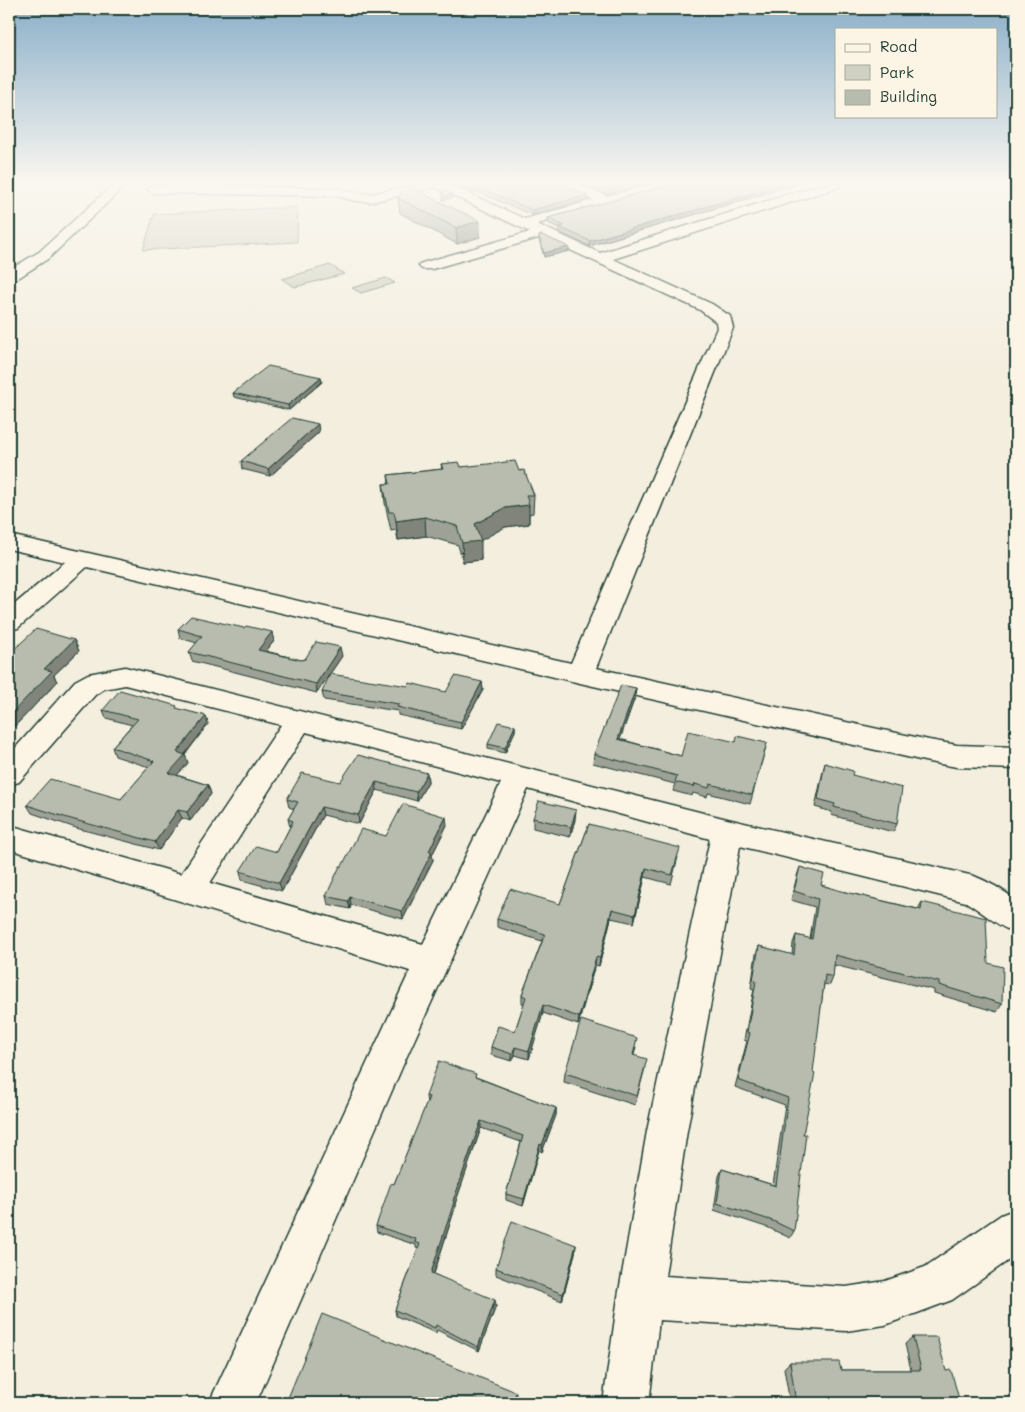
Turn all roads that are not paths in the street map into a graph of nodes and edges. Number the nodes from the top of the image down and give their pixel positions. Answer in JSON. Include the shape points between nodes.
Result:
{"nodes":[{"id":1,"x":50,"y":250,"type":"edge"},
{"id":2,"x":484,"y":250,"type":"edge"},
{"id":3,"x":582,"y":250,"type":"edge"},
{"id":4,"x":625,"y":250,"type":"edge"},
{"id":5,"x":599,"y":258,"type":"junction"},
{"id":6,"x":427,"y":266,"type":"dead end"},
{"id":7,"x":9,"y":277,"type":"edge"},
{"id":8,"x":9,"y":542,"type":"edge"},
{"id":9,"x":81,"y":560,"type":"junction"},
{"id":10,"x":9,"y":622,"type":"edge"},
{"id":11,"x":580,"y":674,"type":"junction"},
{"id":12,"x":299,"y":720,"type":"junction"},
{"id":13,"x":1016,"y":758,"type":"edge"},
{"id":14,"x":9,"y":774,"type":"edge"},
{"id":15,"x":519,"y":776,"type":"junction"},
{"id":16,"x":727,"y":831,"type":"junction"},
{"id":17,"x":9,"y":836,"type":"edge"},
{"id":18,"x":188,"y":890,"type":"junction"},
{"id":19,"x":1016,"y":919,"type":"edge"},
{"id":20,"x":432,"y":962,"type":"junction"},
{"id":21,"x":1016,"y":1230,"type":"edge"},
{"id":22,"x":640,"y":1297,"type":"junction"},
{"id":23,"x":232,"y":1403,"type":"edge"},
{"id":24,"x":626,"y":1403,"type":"edge"}],
"edges":[{"from":1,"to":7,"type":"street"},
{"from":2,"to":6,"type":"street"},
{"from":3,"to":5,"type":"street"},
{"from":4,"to":5,"type":"street"},
{"from":5,"to":11,"type":"street","via":[[706,307],[724,320],[725,328]]},
{"from":8,"to":9,"type":"street"},
{"from":9,"to":10,"type":"street"},
{"from":9,"to":11,"type":"street"},
{"from":11,"to":13,"type":"street","via":[[929,751],[957,756]]},
{"from":12,"to":14,"type":"street","via":[[125,676],[112,677],[85,688]]},
{"from":12,"to":15,"type":"street"},
{"from":12,"to":18,"type":"street"},
{"from":15,"to":16,"type":"street"},
{"from":15,"to":20,"type":"street"},
{"from":16,"to":19,"type":"street","via":[[974,890]]},
{"from":16,"to":22,"type":"street","via":[[667,1131]]},
{"from":17,"to":18,"type":"street"},
{"from":18,"to":20,"type":"street"},
{"from":20,"to":23,"type":"street"},
{"from":21,"to":22,"type":"street","via":[[937,1286],[885,1304],[846,1310]]},
{"from":22,"to":24,"type":"street"}]}
